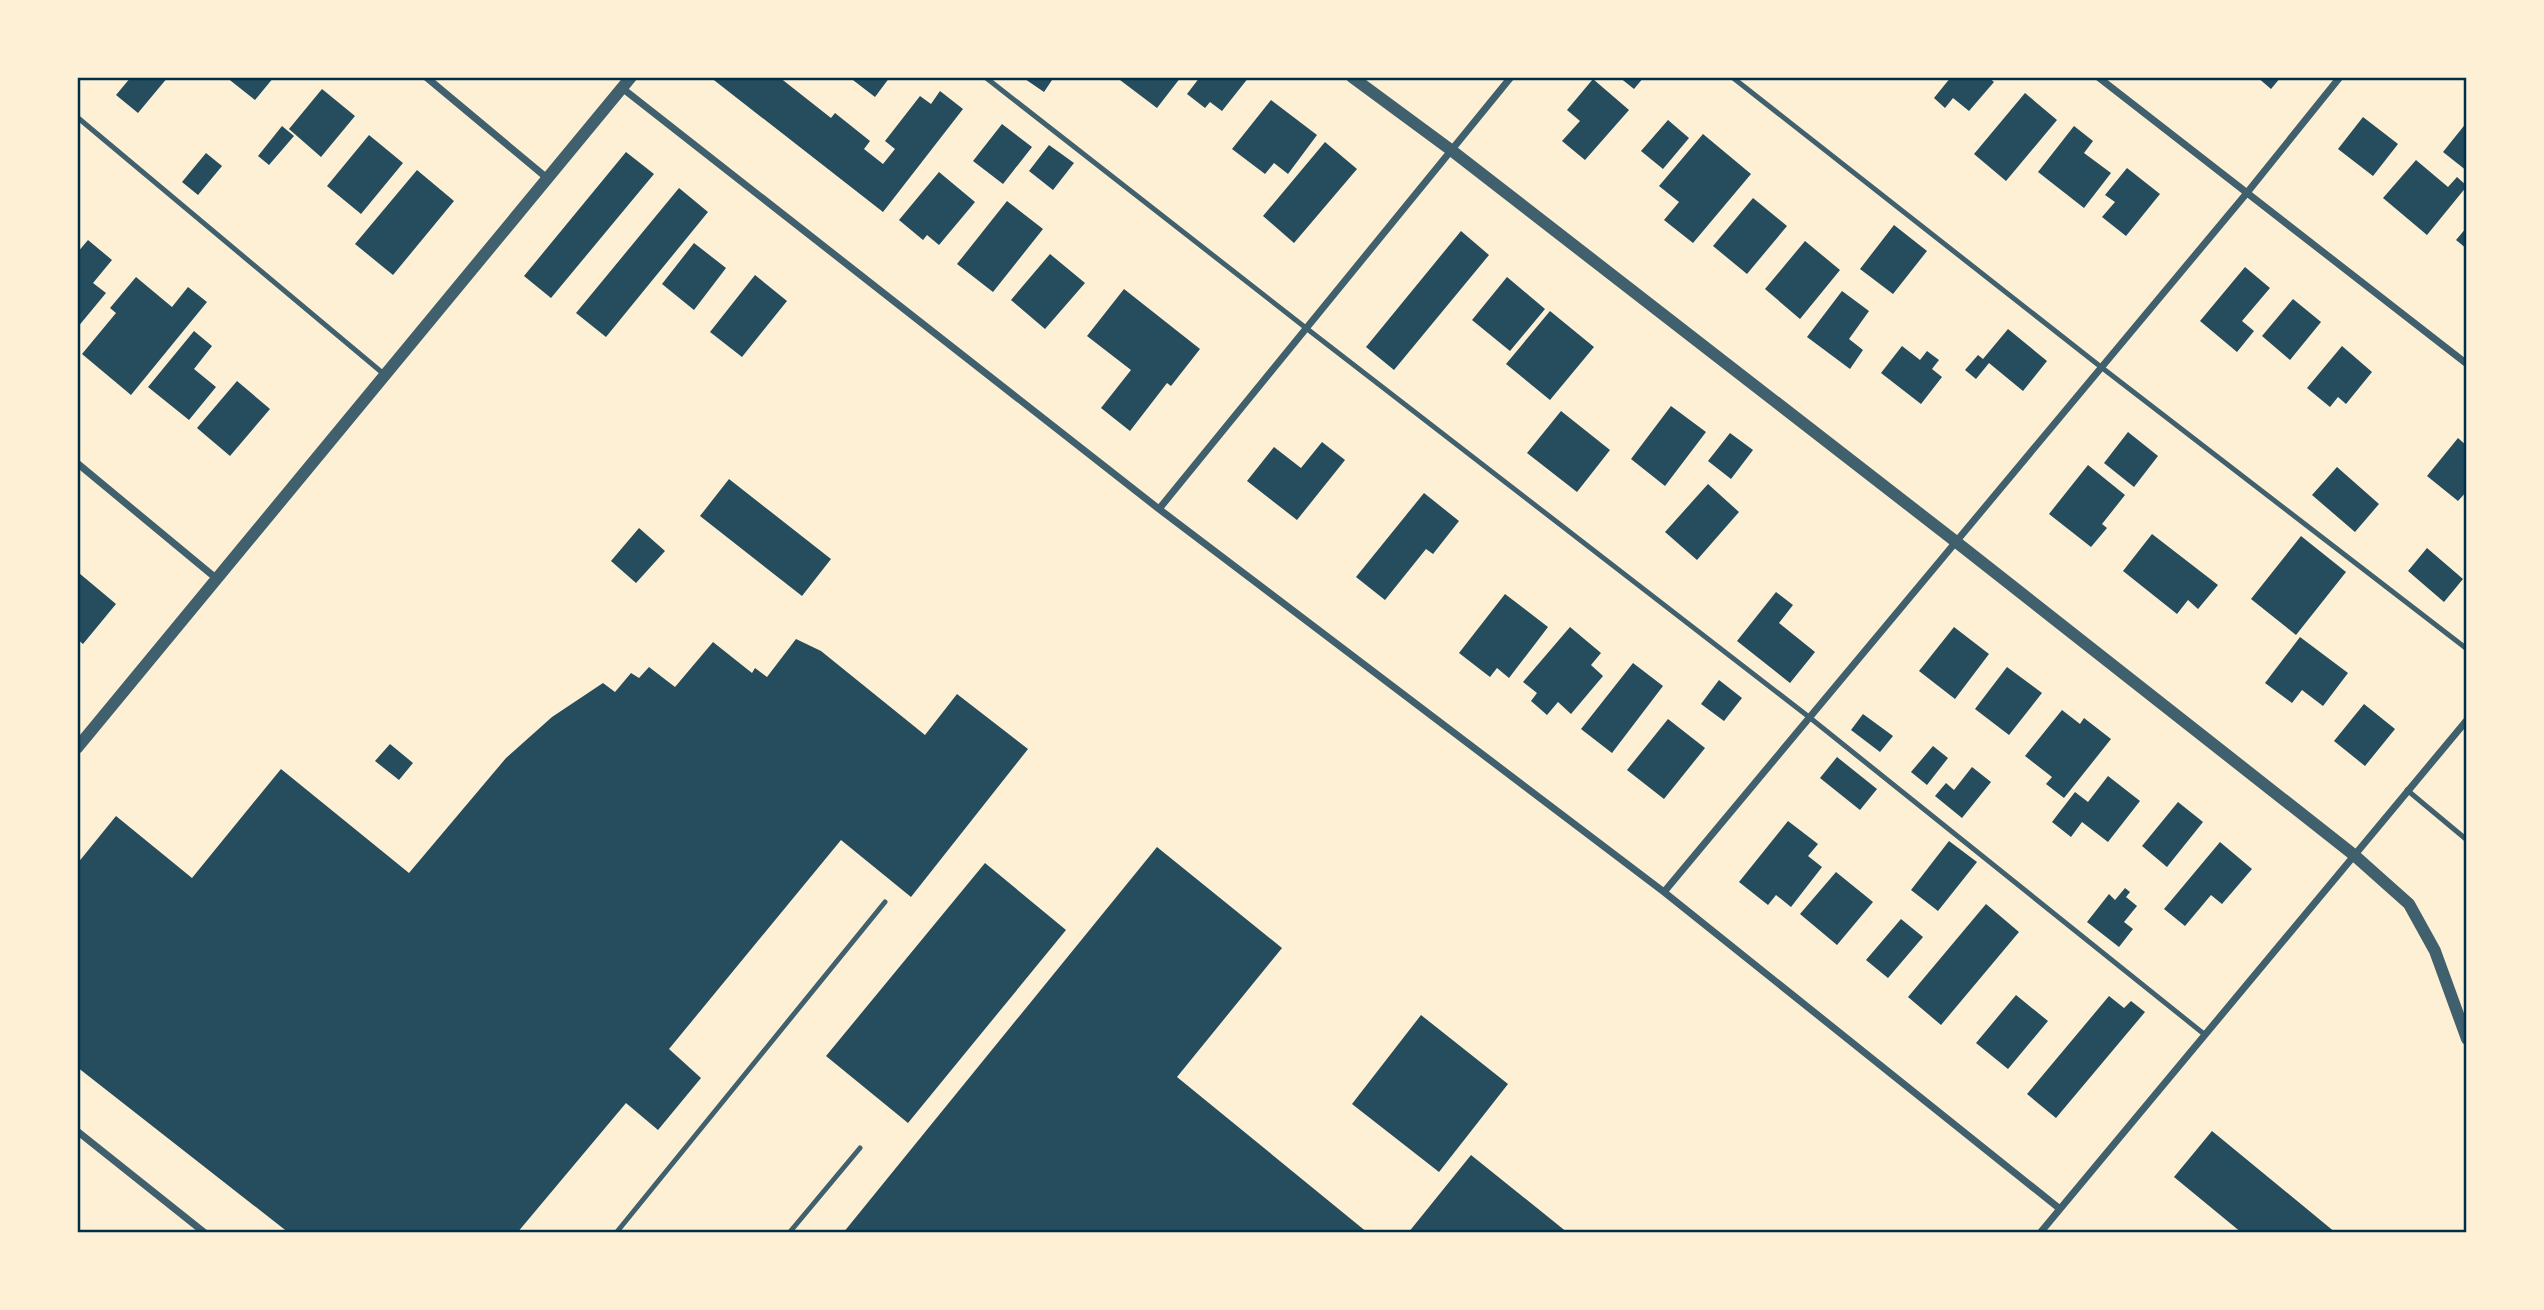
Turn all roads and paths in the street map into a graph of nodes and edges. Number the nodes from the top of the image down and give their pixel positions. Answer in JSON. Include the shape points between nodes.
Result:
{"nodes":[{"id":1,"x":426,"y":77,"type":"edge"},
{"id":2,"x":631,"y":77,"type":"edge"},
{"id":3,"x":985,"y":77,"type":"edge"},
{"id":4,"x":1352,"y":77,"type":"edge"},
{"id":5,"x":1511,"y":77,"type":"edge"},
{"id":6,"x":1732,"y":77,"type":"edge"},
{"id":7,"x":2098,"y":77,"type":"edge"},
{"id":8,"x":2340,"y":77,"type":"edge"},
{"id":9,"x":622,"y":88,"type":"junction"},
{"id":10,"x":77,"y":117,"type":"edge"},
{"id":11,"x":1451,"y":150,"type":"junction"},
{"id":12,"x":547,"y":178,"type":"junction"},
{"id":13,"x":2246,"y":194,"type":"junction"},
{"id":14,"x":1306,"y":328,"type":"junction"},
{"id":15,"x":2467,"y":364,"type":"edge"},
{"id":16,"x":2101,"y":367,"type":"junction"},
{"id":17,"x":385,"y":375,"type":"junction"},
{"id":18,"x":77,"y":463,"type":"edge"},
{"id":19,"x":1159,"y":509,"type":"junction"},
{"id":20,"x":1955,"y":541,"type":"junction"},
{"id":21,"x":217,"y":579,"type":"junction"},
{"id":22,"x":2467,"y":649,"type":"edge"},
{"id":23,"x":1810,"y":717,"type":"junction"},
{"id":24,"x":2467,"y":720,"type":"edge"},
{"id":25,"x":77,"y":748,"type":"edge"},
{"id":26,"x":2407,"y":790,"type":"junction"},
{"id":27,"x":2467,"y":840,"type":"edge"},
{"id":28,"x":2354,"y":855,"type":"junction"},
{"id":29,"x":1664,"y":892,"type":"junction"},
{"id":30,"x":886,"y":902,"type":"dead end"},
{"id":31,"x":2204,"y":1034,"type":"junction"},
{"id":32,"x":2467,"y":1039,"type":"edge"},
{"id":33,"x":77,"y":1130,"type":"edge"},
{"id":34,"x":860,"y":1148,"type":"dead end"},
{"id":35,"x":2060,"y":1209,"type":"junction"},
{"id":36,"x":205,"y":1233,"type":"edge"},
{"id":37,"x":616,"y":1233,"type":"edge"},
{"id":38,"x":789,"y":1233,"type":"edge"},
{"id":39,"x":2040,"y":1233,"type":"edge"}],
"edges":[{"from":1,"to":12,"type":"street"},
{"from":2,"to":9,"type":"street"},
{"from":3,"to":14,"type":"lane"},
{"from":4,"to":11,"type":"street"},
{"from":5,"to":11,"type":"street"},
{"from":6,"to":16,"type":"lane"},
{"from":7,"to":13,"type":"street"},
{"from":8,"to":13,"type":"street"},
{"from":9,"to":12,"type":"street"},
{"from":9,"to":19,"type":"street"},
{"from":10,"to":17,"type":"lane"},
{"from":11,"to":14,"type":"street"},
{"from":11,"to":20,"type":"street"},
{"from":12,"to":17,"type":"street"},
{"from":13,"to":15,"type":"street"},
{"from":13,"to":16,"type":"street"},
{"from":14,"to":19,"type":"street"},
{"from":14,"to":23,"type":"lane"},
{"from":16,"to":20,"type":"street"},
{"from":16,"to":22,"type":"lane"},
{"from":17,"to":21,"type":"street"},
{"from":18,"to":21,"type":"street"},
{"from":19,"to":29,"type":"street"},
{"from":20,"to":23,"type":"street"},
{"from":20,"to":28,"type":"street"},
{"from":21,"to":25,"type":"street"},
{"from":23,"to":29,"type":"street"},
{"from":23,"to":31,"type":"lane"},
{"from":24,"to":26,"type":"street"},
{"from":26,"to":27,"type":"lane"},
{"from":26,"to":28,"type":"street"},
{"from":28,"to":31,"type":"street"},
{"from":28,"to":32,"type":"street","via":[[2409,904],[2435,951]]},
{"from":29,"to":35,"type":"street"},
{"from":30,"to":37,"type":"lane"},
{"from":31,"to":35,"type":"street"},
{"from":33,"to":36,"type":"street"},
{"from":34,"to":38,"type":"lane"},
{"from":35,"to":39,"type":"street"}]}
